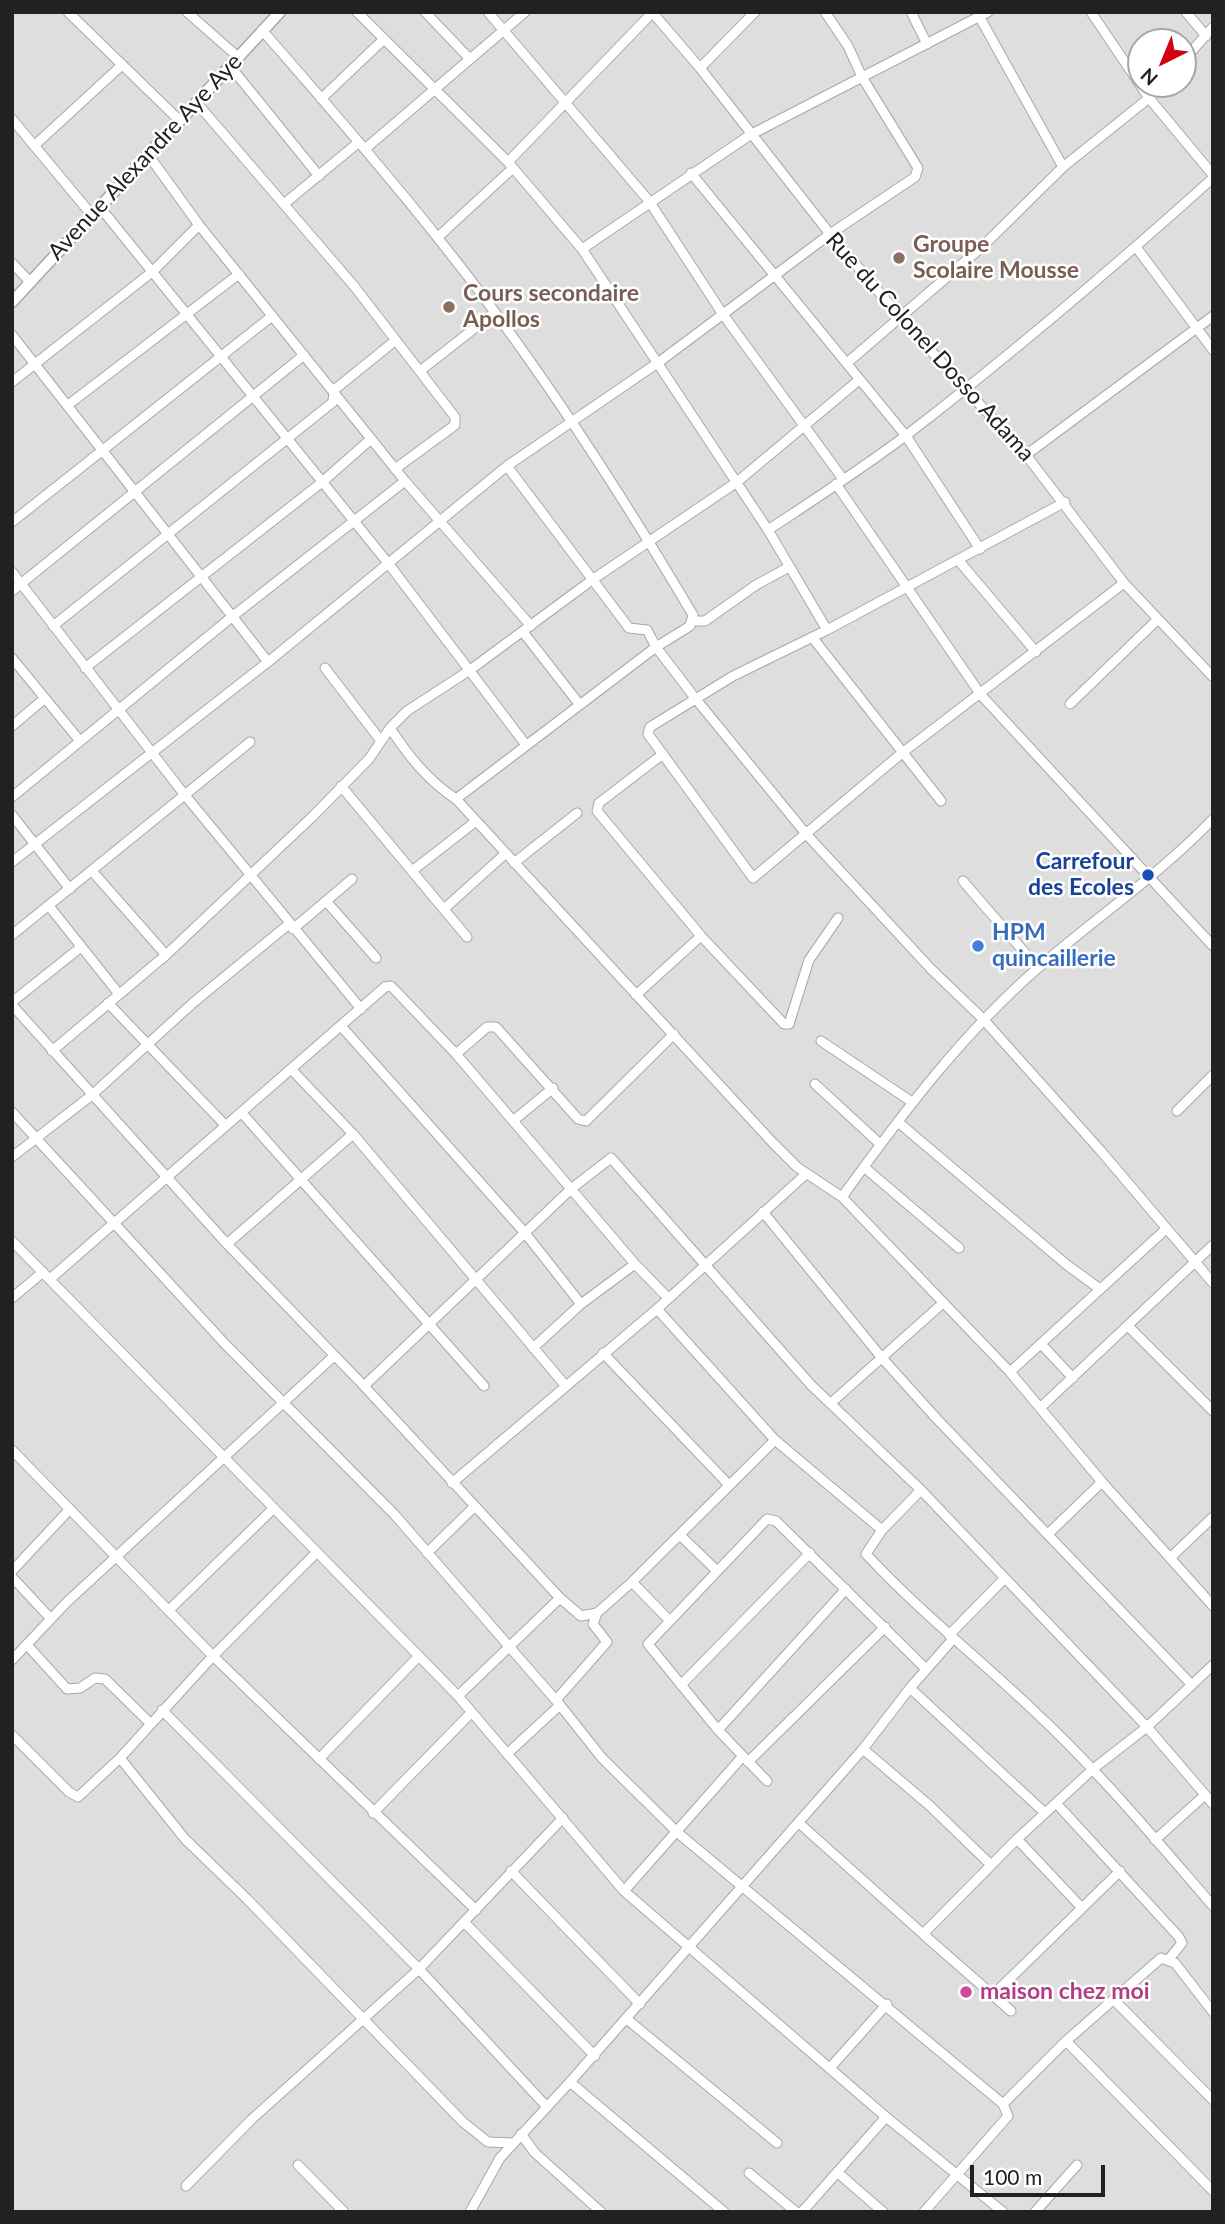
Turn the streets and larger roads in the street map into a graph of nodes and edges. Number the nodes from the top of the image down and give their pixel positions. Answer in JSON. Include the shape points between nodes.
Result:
{"nodes":[{"id":1,"x":68,"y":12,"type":"edge"},
{"id":2,"x":187,"y":12,"type":"edge"},
{"id":3,"x":280,"y":12,"type":"edge"},
{"id":4,"x":357,"y":12,"type":"edge"},
{"id":5,"x":425,"y":12,"type":"edge"},
{"id":6,"x":488,"y":12,"type":"edge"},
{"id":7,"x":525,"y":12,"type":"edge"},
{"id":8,"x":652,"y":12,"type":"edge"},
{"id":9,"x":755,"y":12,"type":"edge"},
{"id":10,"x":825,"y":12,"type":"edge"},
{"id":11,"x":911,"y":12,"type":"edge"},
{"id":12,"x":1091,"y":12,"type":"edge"},
{"id":13,"x":1186,"y":12,"type":"edge"},
{"id":14,"x":984,"y":14,"type":"edge"},
{"id":15,"x":1213,"y":27,"type":"edge"},
{"id":16,"x":262,"y":30,"type":"junction"},
{"id":17,"x":505,"y":30,"type":"junction"},
{"id":18,"x":1206,"y":36,"type":"junction"},
{"id":19,"x":384,"y":39,"type":"junction"},
{"id":20,"x":927,"y":44,"type":"junction"},
{"id":21,"x":1197,"y":46,"type":"edge"},
{"id":22,"x":469,"y":58,"type":"junction"},
{"id":23,"x":234,"y":61,"type":"junction"},
{"id":24,"x":122,"y":65,"type":"junction"},
{"id":25,"x":700,"y":68,"type":"junction"},
{"id":26,"x":862,"y":77,"type":"junction"},
{"id":27,"x":434,"y":89,"type":"junction"},
{"id":28,"x":321,"y":99,"type":"junction"},
{"id":29,"x":1149,"y":99,"type":"junction"},
{"id":30,"x":196,"y":102,"type":"junction"},
{"id":31,"x":568,"y":104,"type":"junction"},
{"id":32,"x":178,"y":118,"type":"junction"},
{"id":33,"x":12,"y":119,"type":"edge"},
{"id":34,"x":750,"y":135,"type":"junction"},
{"id":35,"x":35,"y":145,"type":"junction"},
{"id":36,"x":362,"y":146,"type":"junction"},
{"id":37,"x":147,"y":153,"type":"junction"},
{"id":38,"x":511,"y":165,"type":"junction"},
{"id":39,"x":1063,"y":167,"type":"junction"},
{"id":40,"x":691,"y":173,"type":"junction"},
{"id":41,"x":319,"y":176,"type":"junction"},
{"id":42,"x":1213,"y":176,"type":"edge"},
{"id":43,"x":649,"y":201,"type":"junction"},
{"id":44,"x":284,"y":204,"type":"junction"},
{"id":45,"x":95,"y":210,"type":"junction"},
{"id":46,"x":200,"y":225,"type":"junction"},
{"id":47,"x":830,"y":234,"type":"junction"},
{"id":48,"x":438,"y":237,"type":"junction"},
{"id":49,"x":1136,"y":247,"type":"junction"},
{"id":50,"x":582,"y":249,"type":"junction"},
{"id":51,"x":12,"y":263,"type":"edge"},
{"id":52,"x":152,"y":272,"type":"junction"},
{"id":53,"x":239,"y":274,"type":"junction"},
{"id":54,"x":775,"y":275,"type":"junction"},
{"id":55,"x":30,"y":282,"type":"junction"},
{"id":56,"x":12,"y":302,"type":"edge"},
{"id":57,"x":494,"y":313,"type":"junction"},
{"id":58,"x":722,"y":313,"type":"junction"},
{"id":59,"x":187,"y":316,"type":"junction"},
{"id":60,"x":272,"y":316,"type":"junction"},
{"id":61,"x":1213,"y":316,"type":"edge"},
{"id":62,"x":901,"y":318,"type":"junction"},
{"id":63,"x":1196,"y":327,"type":"junction"},
{"id":64,"x":12,"y":335,"type":"edge"},
{"id":65,"x":396,"y":340,"type":"junction"},
{"id":66,"x":1213,"y":351,"type":"edge"},
{"id":67,"x":304,"y":355,"type":"junction"},
{"id":68,"x":220,"y":358,"type":"junction"},
{"id":69,"x":659,"y":362,"type":"junction"},
{"id":70,"x":847,"y":363,"type":"junction"},
{"id":71,"x":34,"y":364,"type":"junction"},
{"id":72,"x":420,"y":371,"type":"junction"},
{"id":73,"x":859,"y":380,"type":"junction"},
{"id":74,"x":12,"y":382,"type":"edge"},
{"id":75,"x":965,"y":388,"type":"junction"},
{"id":76,"x":334,"y":390,"type":"junction"},
{"id":77,"x":252,"y":398,"type":"junction"},
{"id":78,"x":68,"y":405,"type":"junction"},
{"id":79,"x":571,"y":422,"type":"junction"},
{"id":80,"x":805,"y":425,"type":"junction"},
{"id":81,"x":906,"y":436,"type":"junction"},
{"id":82,"x":371,"y":439,"type":"junction"},
{"id":83,"x":286,"y":440,"type":"junction"},
{"id":84,"x":103,"y":449,"type":"junction"},
{"id":85,"x":1026,"y":455,"type":"junction"},
{"id":86,"x":507,"y":466,"type":"junction"},
{"id":87,"x":395,"y":469,"type":"junction"},
{"id":88,"x":405,"y":481,"type":"junction"},
{"id":89,"x":737,"y":482,"type":"junction"},
{"id":90,"x":839,"y":482,"type":"junction"},
{"id":91,"x":321,"y":483,"type":"junction"},
{"id":92,"x":136,"y":492,"type":"junction"},
{"id":93,"x":1065,"y":502,"type":"junction"},
{"id":94,"x":441,"y":521,"type":"junction"},
{"id":95,"x":12,"y":522,"type":"edge"},
{"id":96,"x":353,"y":522,"type":"junction"},
{"id":97,"x":768,"y":530,"type":"junction"},
{"id":98,"x":169,"y":534,"type":"junction"},
{"id":99,"x":649,"y":541,"type":"junction"},
{"id":100,"x":980,"y":549,"type":"junction"},
{"id":101,"x":959,"y":561,"type":"junction"},
{"id":102,"x":388,"y":563,"type":"junction"},
{"id":103,"x":789,"y":566,"type":"junction"},
{"id":104,"x":12,"y":572,"type":"edge"},
{"id":105,"x":201,"y":575,"type":"junction"},
{"id":106,"x":592,"y":580,"type":"junction"},
{"id":107,"x":1124,"y":583,"type":"junction"},
{"id":108,"x":21,"y":584,"type":"junction"},
{"id":109,"x":904,"y":587,"type":"junction"},
{"id":110,"x":12,"y":591,"type":"edge"},
{"id":111,"x":233,"y":616,"type":"junction"},
{"id":112,"x":1157,"y":620,"type":"junction"},
{"id":113,"x":694,"y":621,"type":"junction"},
{"id":114,"x":53,"y":626,"type":"junction"},
{"id":115,"x":531,"y":626,"type":"junction"},
{"id":116,"x":827,"y":630,"type":"junction"},
{"id":117,"x":523,"y":632,"type":"junction"},
{"id":118,"x":812,"y":637,"type":"junction"},
{"id":119,"x":656,"y":647,"type":"junction"},
{"id":120,"x":1036,"y":652,"type":"junction"},
{"id":121,"x":12,"y":658,"type":"edge"},
{"id":122,"x":268,"y":662,"type":"junction"},
{"id":123,"x":85,"y":668,"type":"junction"},
{"id":124,"x":326,"y":668,"type":"dead end"},
{"id":125,"x":470,"y":670,"type":"junction"},
{"id":126,"x":1213,"y":677,"type":"edge"},
{"id":127,"x":981,"y":695,"type":"junction"},
{"id":128,"x":695,"y":698,"type":"junction"},
{"id":129,"x":44,"y":699,"type":"junction"},
{"id":130,"x":1070,"y":704,"type":"dead end"},
{"id":131,"x":580,"y":705,"type":"junction"},
{"id":132,"x":118,"y":710,"type":"junction"},
{"id":133,"x":12,"y":726,"type":"edge"},
{"id":134,"x":390,"y":728,"type":"junction"},
{"id":135,"x":80,"y":741,"type":"junction"},
{"id":136,"x":381,"y":741,"type":"junction"},
{"id":137,"x":250,"y":742,"type":"dead end"},
{"id":138,"x":526,"y":745,"type":"junction"},
{"id":139,"x":153,"y":752,"type":"junction"},
{"id":140,"x":902,"y":753,"type":"junction"},
{"id":141,"x":663,"y":754,"type":"junction"},
{"id":142,"x":341,"y":786,"type":"junction"},
{"id":143,"x":184,"y":794,"type":"junction"},
{"id":144,"x":12,"y":797,"type":"edge"},
{"id":145,"x":456,"y":799,"type":"junction"},
{"id":146,"x":941,"y":801,"type":"dead end"},
{"id":147,"x":577,"y":813,"type":"dead end"},
{"id":148,"x":12,"y":815,"type":"edge"},
{"id":149,"x":1213,"y":819,"type":"edge"},
{"id":150,"x":474,"y":822,"type":"junction"},
{"id":151,"x":807,"y":835,"type":"junction"},
{"id":152,"x":34,"y":843,"type":"junction"},
{"id":153,"x":505,"y":854,"type":"junction"},
{"id":154,"x":12,"y":862,"type":"edge"},
{"id":155,"x":514,"y":863,"type":"junction"},
{"id":156,"x":92,"y":871,"type":"junction"},
{"id":157,"x":412,"y":871,"type":"junction"},
{"id":158,"x":251,"y":875,"type":"junction"},
{"id":159,"x":1148,"y":877,"type":"junction"},
{"id":160,"x":352,"y":879,"type":"dead end"},
{"id":161,"x":962,"y":881,"type":"dead end"},
{"id":162,"x":70,"y":889,"type":"junction"},
{"id":163,"x":326,"y":901,"type":"junction"},
{"id":164,"x":50,"y":906,"type":"junction"},
{"id":165,"x":444,"y":909,"type":"junction"},
{"id":166,"x":838,"y":918,"type":"dead end"},
{"id":167,"x":291,"y":927,"type":"junction"},
{"id":168,"x":12,"y":935,"type":"edge"},
{"id":169,"x":701,"y":936,"type":"junction"},
{"id":170,"x":467,"y":937,"type":"dead end"},
{"id":171,"x":1213,"y":946,"type":"edge"},
{"id":172,"x":81,"y":947,"type":"junction"},
{"id":173,"x":166,"y":955,"type":"junction"},
{"id":174,"x":376,"y":958,"type":"dead end"},
{"id":175,"x":1038,"y":968,"type":"junction"},
{"id":176,"x":119,"y":994,"type":"junction"},
{"id":177,"x":636,"y":995,"type":"junction"},
{"id":178,"x":108,"y":1003,"type":"junction"},
{"id":179,"x":12,"y":1004,"type":"edge"},
{"id":180,"x":360,"y":1009,"type":"junction"},
{"id":181,"x":983,"y":1020,"type":"junction"},
{"id":182,"x":341,"y":1026,"type":"junction"},
{"id":183,"x":674,"y":1034,"type":"junction"},
{"id":184,"x":821,"y":1041,"type":"dead end"},
{"id":185,"x":146,"y":1045,"type":"junction"},
{"id":186,"x":52,"y":1051,"type":"junction"},
{"id":187,"x":456,"y":1054,"type":"junction"},
{"id":188,"x":291,"y":1069,"type":"junction"},
{"id":189,"x":1213,"y":1075,"type":"edge"},
{"id":190,"x":815,"y":1084,"type":"dead end"},
{"id":191,"x":553,"y":1088,"type":"junction"},
{"id":192,"x":92,"y":1095,"type":"junction"},
{"id":193,"x":912,"y":1102,"type":"junction"},
{"id":194,"x":1178,"y":1111,"type":"dead end"},
{"id":195,"x":12,"y":1112,"type":"edge"},
{"id":196,"x":241,"y":1112,"type":"junction"},
{"id":197,"x":513,"y":1121,"type":"junction"},
{"id":198,"x":898,"y":1122,"type":"junction"},
{"id":199,"x":225,"y":1125,"type":"junction"},
{"id":200,"x":353,"y":1134,"type":"junction"},
{"id":201,"x":34,"y":1137,"type":"junction"},
{"id":202,"x":880,"y":1144,"type":"junction"},
{"id":203,"x":12,"y":1157,"type":"edge"},
{"id":204,"x":864,"y":1167,"type":"junction"},
{"id":205,"x":806,"y":1174,"type":"junction"},
{"id":206,"x":166,"y":1177,"type":"junction"},
{"id":207,"x":301,"y":1180,"type":"junction"},
{"id":208,"x":571,"y":1189,"type":"junction"},
{"id":209,"x":842,"y":1197,"type":"junction"},
{"id":210,"x":763,"y":1212,"type":"junction"},
{"id":211,"x":113,"y":1223,"type":"junction"},
{"id":212,"x":1166,"y":1229,"type":"junction"},
{"id":213,"x":525,"y":1233,"type":"junction"},
{"id":214,"x":12,"y":1241,"type":"edge"},
{"id":215,"x":226,"y":1244,"type":"junction"},
{"id":216,"x":1213,"y":1245,"type":"edge"},
{"id":217,"x":959,"y":1248,"type":"dead end"},
{"id":218,"x":1193,"y":1262,"type":"junction"},
{"id":219,"x":635,"y":1264,"type":"junction"},
{"id":220,"x":704,"y":1265,"type":"junction"},
{"id":221,"x":43,"y":1272,"type":"junction"},
{"id":222,"x":51,"y":1279,"type":"junction"},
{"id":223,"x":475,"y":1282,"type":"junction"},
{"id":224,"x":1213,"y":1283,"type":"edge"},
{"id":225,"x":1100,"y":1289,"type":"junction"},
{"id":226,"x":12,"y":1298,"type":"edge"},
{"id":227,"x":668,"y":1298,"type":"junction"},
{"id":228,"x":943,"y":1303,"type":"junction"},
{"id":229,"x":581,"y":1304,"type":"junction"},
{"id":230,"x":657,"y":1309,"type":"junction"},
{"id":231,"x":431,"y":1324,"type":"junction"},
{"id":232,"x":1128,"y":1326,"type":"junction"},
{"id":233,"x":1041,"y":1344,"type":"junction"},
{"id":234,"x":533,"y":1348,"type":"junction"},
{"id":235,"x":603,"y":1353,"type":"junction"},
{"id":236,"x":334,"y":1356,"type":"junction"},
{"id":237,"x":882,"y":1358,"type":"junction"},
{"id":238,"x":1010,"y":1372,"type":"junction"},
{"id":239,"x":1073,"y":1378,"type":"junction"},
{"id":240,"x":565,"y":1385,"type":"junction"},
{"id":241,"x":364,"y":1386,"type":"junction"},
{"id":242,"x":484,"y":1386,"type":"dead end"},
{"id":243,"x":284,"y":1401,"type":"junction"},
{"id":244,"x":831,"y":1403,"type":"junction"},
{"id":245,"x":1040,"y":1408,"type":"junction"},
{"id":246,"x":1213,"y":1410,"type":"edge"},
{"id":247,"x":775,"y":1440,"type":"junction"},
{"id":248,"x":12,"y":1450,"type":"edge"},
{"id":249,"x":225,"y":1459,"type":"junction"},
{"id":250,"x":1102,"y":1482,"type":"junction"},
{"id":251,"x":452,"y":1483,"type":"junction"},
{"id":252,"x":729,"y":1485,"type":"junction"},
{"id":253,"x":921,"y":1490,"type":"junction"},
{"id":254,"x":474,"y":1507,"type":"junction"},
{"id":255,"x":274,"y":1508,"type":"junction"},
{"id":256,"x":70,"y":1509,"type":"junction"},
{"id":257,"x":1213,"y":1517,"type":"edge"},
{"id":258,"x":882,"y":1530,"type":"junction"},
{"id":259,"x":1048,"y":1534,"type":"junction"},
{"id":260,"x":680,"y":1535,"type":"junction"},
{"id":261,"x":316,"y":1553,"type":"junction"},
{"id":262,"x":427,"y":1553,"type":"junction"},
{"id":263,"x":810,"y":1553,"type":"junction"},
{"id":264,"x":118,"y":1558,"type":"junction"},
{"id":265,"x":1170,"y":1558,"type":"junction"},
{"id":266,"x":717,"y":1571,"type":"junction"},
{"id":267,"x":12,"y":1572,"type":"edge"},
{"id":268,"x":12,"y":1577,"type":"edge"},
{"id":269,"x":1004,"y":1579,"type":"junction"},
{"id":270,"x":632,"y":1582,"type":"junction"},
{"id":271,"x":846,"y":1589,"type":"junction"},
{"id":272,"x":560,"y":1598,"type":"junction"},
{"id":273,"x":1213,"y":1606,"type":"edge"},
{"id":274,"x":169,"y":1611,"type":"junction"},
{"id":275,"x":597,"y":1613,"type":"junction"},
{"id":276,"x":51,"y":1619,"type":"junction"},
{"id":277,"x":669,"y":1620,"type":"junction"},
{"id":278,"x":885,"y":1627,"type":"junction"},
{"id":279,"x":951,"y":1637,"type":"junction"},
{"id":280,"x":27,"y":1646,"type":"junction"},
{"id":281,"x":508,"y":1646,"type":"junction"},
{"id":282,"x":213,"y":1656,"type":"junction"},
{"id":283,"x":418,"y":1657,"type":"junction"},
{"id":284,"x":12,"y":1660,"type":"edge"},
{"id":285,"x":1213,"y":1665,"type":"edge"},
{"id":286,"x":926,"y":1669,"type":"junction"},
{"id":287,"x":681,"y":1685,"type":"junction"},
{"id":288,"x":1192,"y":1685,"type":"junction"},
{"id":289,"x":909,"y":1688,"type":"junction"},
{"id":290,"x":458,"y":1696,"type":"junction"},
{"id":291,"x":558,"y":1703,"type":"junction"},
{"id":292,"x":162,"y":1710,"type":"junction"},
{"id":293,"x":471,"y":1713,"type":"junction"},
{"id":294,"x":150,"y":1723,"type":"junction"},
{"id":295,"x":1147,"y":1727,"type":"junction"},
{"id":296,"x":718,"y":1730,"type":"junction"},
{"id":297,"x":12,"y":1735,"type":"edge"},
{"id":298,"x":863,"y":1749,"type":"junction"},
{"id":299,"x":507,"y":1754,"type":"junction"},
{"id":300,"x":120,"y":1758,"type":"junction"},
{"id":301,"x":319,"y":1759,"type":"junction"},
{"id":302,"x":746,"y":1759,"type":"junction"},
{"id":303,"x":1093,"y":1769,"type":"junction"},
{"id":304,"x":767,"y":1781,"type":"dead end"},
{"id":305,"x":1205,"y":1795,"type":"junction"},
{"id":306,"x":1056,"y":1803,"type":"junction"},
{"id":307,"x":1213,"y":1804,"type":"edge"},
{"id":308,"x":1045,"y":1813,"type":"junction"},
{"id":309,"x":373,"y":1814,"type":"junction"},
{"id":310,"x":563,"y":1818,"type":"junction"},
{"id":311,"x":799,"y":1823,"type":"junction"},
{"id":312,"x":678,"y":1833,"type":"junction"},
{"id":313,"x":1017,"y":1839,"type":"junction"},
{"id":314,"x":1155,"y":1840,"type":"junction"},
{"id":315,"x":991,"y":1865,"type":"junction"},
{"id":316,"x":511,"y":1871,"type":"junction"},
{"id":317,"x":1120,"y":1871,"type":"junction"},
{"id":318,"x":743,"y":1886,"type":"junction"},
{"id":319,"x":624,"y":1892,"type":"junction"},
{"id":320,"x":1213,"y":1906,"type":"edge"},
{"id":321,"x":1082,"y":1908,"type":"junction"},
{"id":322,"x":476,"y":1910,"type":"junction"},
{"id":323,"x":465,"y":1923,"type":"junction"},
{"id":324,"x":923,"y":1934,"type":"junction"},
{"id":325,"x":690,"y":1945,"type":"junction"},
{"id":326,"x":1169,"y":1959,"type":"junction"},
{"id":327,"x":419,"y":1969,"type":"junction"},
{"id":328,"x":993,"y":1996,"type":"junction"},
{"id":329,"x":1116,"y":1998,"type":"junction"},
{"id":330,"x":640,"y":2004,"type":"junction"},
{"id":331,"x":887,"y":2004,"type":"junction"},
{"id":332,"x":1011,"y":2011,"type":"dead end"},
{"id":333,"x":1213,"y":2012,"type":"edge"},
{"id":334,"x":366,"y":2020,"type":"junction"},
{"id":335,"x":628,"y":2020,"type":"junction"},
{"id":336,"x":1066,"y":2040,"type":"junction"},
{"id":337,"x":595,"y":2056,"type":"junction"},
{"id":338,"x":830,"y":2067,"type":"junction"},
{"id":339,"x":570,"y":2082,"type":"junction"},
{"id":340,"x":1213,"y":2100,"type":"edge"},
{"id":341,"x":1003,"y":2104,"type":"junction"},
{"id":342,"x":547,"y":2107,"type":"junction"},
{"id":343,"x":886,"y":2117,"type":"junction"},
{"id":344,"x":521,"y":2134,"type":"junction"},
{"id":345,"x":512,"y":2143,"type":"junction"},
{"id":346,"x":777,"y":2143,"type":"dead end"},
{"id":347,"x":298,"y":2165,"type":"dead end"},
{"id":348,"x":1077,"y":2165,"type":"dead end"},
{"id":349,"x":837,"y":2172,"type":"junction"},
{"id":350,"x":750,"y":2173,"type":"dead end"},
{"id":351,"x":956,"y":2175,"type":"junction"},
{"id":352,"x":186,"y":2186,"type":"dead end"},
{"id":353,"x":1213,"y":2191,"type":"edge"},
{"id":354,"x":344,"y":2212,"type":"edge"},
{"id":355,"x":470,"y":2212,"type":"edge"},
{"id":356,"x":601,"y":2212,"type":"edge"},
{"id":357,"x":724,"y":2212,"type":"edge"},
{"id":358,"x":799,"y":2212,"type":"edge"},
{"id":359,"x":883,"y":2212,"type":"edge"},
{"id":360,"x":925,"y":2212,"type":"edge"},
{"id":361,"x":1003,"y":2212,"type":"edge"},
{"id":362,"x":1035,"y":2212,"type":"edge"}],
"edges":[{"from":1,"to":24,"type":"street"},
{"from":2,"to":23,"type":"street"},
{"from":3,"to":16,"type":"street","name":"Avenue Alexandre Aye Aye"},
{"from":4,"to":19,"type":"street"},
{"from":5,"to":22,"type":"street"},
{"from":6,"to":17,"type":"street"},
{"from":7,"to":17,"type":"street"},
{"from":8,"to":25,"type":"street","name":"Rue du Colonel Dosso Adama"},
{"from":8,"to":31,"type":"street"},
{"from":9,"to":25,"type":"street"},
{"from":10,"to":26,"type":"street"},
{"from":11,"to":20,"type":"street"},
{"from":12,"to":29,"type":"street"},
{"from":13,"to":18,"type":"street"},
{"from":14,"to":20,"type":"street"},
{"from":14,"to":39,"type":"street"},
{"from":15,"to":18,"type":"street"},
{"from":16,"to":23,"type":"street","name":"Avenue Alexandre Aye Aye"},
{"from":16,"to":28,"type":"street"},
{"from":17,"to":22,"type":"street"},
{"from":17,"to":31,"type":"street"},
{"from":18,"to":21,"type":"street"},
{"from":19,"to":27,"type":"street"},
{"from":19,"to":28,"type":"street"},
{"from":20,"to":26,"type":"street"},
{"from":22,"to":27,"type":"street"},
{"from":23,"to":30,"type":"street","name":"Avenue Alexandre Aye Aye"},
{"from":23,"to":41,"type":"street"},
{"from":24,"to":32,"type":"street"},
{"from":24,"to":35,"type":"street"},
{"from":25,"to":34,"type":"street","name":"Rue du Colonel Dosso Adama"},
{"from":26,"to":34,"type":"street"},
{"from":26,"to":47,"type":"street","via":[[919,173]]},
{"from":27,"to":36,"type":"street"},
{"from":27,"to":38,"type":"street"},
{"from":28,"to":36,"type":"street"},
{"from":29,"to":39,"type":"street"},
{"from":29,"to":42,"type":"street"},
{"from":30,"to":32,"type":"street","name":"Avenue Alexandre Aye Aye"},
{"from":30,"to":44,"type":"street"},
{"from":31,"to":38,"type":"street"},
{"from":31,"to":43,"type":"street"},
{"from":32,"to":37,"type":"street","name":"Avenue Alexandre Aye Aye"},
{"from":33,"to":35,"type":"street"},
{"from":34,"to":40,"type":"street"},
{"from":34,"to":47,"type":"street","name":"Rue du Colonel Dosso Adama"},
{"from":35,"to":45,"type":"street"},
{"from":36,"to":41,"type":"street"},
{"from":36,"to":48,"type":"street"},
{"from":37,"to":45,"type":"street","name":"Avenue Alexandre Aye Aye"},
{"from":37,"to":46,"type":"street"},
{"from":38,"to":48,"type":"street"},
{"from":38,"to":50,"type":"street"},
{"from":39,"to":62,"type":"street"},
{"from":40,"to":43,"type":"street"},
{"from":40,"to":54,"type":"street"},
{"from":41,"to":44,"type":"street"},
{"from":42,"to":49,"type":"street"},
{"from":43,"to":50,"type":"street"},
{"from":43,"to":58,"type":"street"},
{"from":44,"to":65,"type":"street"},
{"from":45,"to":52,"type":"street"},
{"from":45,"to":55,"type":"street","name":"Avenue Alexandre Aye Aye"},
{"from":46,"to":52,"type":"street"},
{"from":46,"to":53,"type":"street"},
{"from":47,"to":54,"type":"street"},
{"from":47,"to":62,"type":"street","name":"Rue du Colonel Dosso Adama"},
{"from":48,"to":57,"type":"street"},
{"from":49,"to":63,"type":"street"},
{"from":49,"to":75,"type":"street"},
{"from":50,"to":69,"type":"street"},
{"from":51,"to":55,"type":"street"},
{"from":52,"to":59,"type":"street"},
{"from":52,"to":71,"type":"street"},
{"from":53,"to":59,"type":"street"},
{"from":53,"to":60,"type":"street"},
{"from":54,"to":58,"type":"street"},
{"from":54,"to":70,"type":"street"},
{"from":55,"to":56,"type":"street","name":"Avenue Alexandre Aye Aye"},
{"from":57,"to":72,"type":"street"},
{"from":57,"to":79,"type":"street"},
{"from":58,"to":69,"type":"street"},
{"from":58,"to":80,"type":"street"},
{"from":59,"to":68,"type":"street"},
{"from":59,"to":78,"type":"street"},
{"from":60,"to":67,"type":"street"},
{"from":60,"to":68,"type":"street"},
{"from":61,"to":63,"type":"street"},
{"from":62,"to":70,"type":"street"},
{"from":62,"to":75,"type":"street","name":"Rue du Colonel Dosso Adama"},
{"from":63,"to":66,"type":"street"},
{"from":63,"to":85,"type":"street"},
{"from":64,"to":71,"type":"street"},
{"from":65,"to":72,"type":"street"},
{"from":65,"to":76,"type":"street"},
{"from":67,"to":76,"type":"street"},
{"from":67,"to":77,"type":"street"},
{"from":68,"to":77,"type":"street"},
{"from":68,"to":84,"type":"street"},
{"from":69,"to":79,"type":"street"},
{"from":69,"to":89,"type":"street"},
{"from":70,"to":73,"type":"street"},
{"from":71,"to":74,"type":"street"},
{"from":71,"to":78,"type":"street"},
{"from":72,"to":87,"type":"street","via":[[456,421]]},
{"from":73,"to":80,"type":"street"},
{"from":73,"to":81,"type":"street"},
{"from":75,"to":81,"type":"street"},
{"from":75,"to":85,"type":"street","name":"Rue du Colonel Dosso Adama"},
{"from":76,"to":82,"type":"street"},
{"from":76,"to":83,"type":"street","via":[[333,402]]},
{"from":77,"to":83,"type":"street"},
{"from":77,"to":92,"type":"street"},
{"from":78,"to":84,"type":"street"},
{"from":79,"to":86,"type":"street"},
{"from":79,"to":99,"type":"street"},
{"from":80,"to":89,"type":"street"},
{"from":80,"to":90,"type":"street"},
{"from":81,"to":90,"type":"street"},
{"from":81,"to":100,"type":"street"},
{"from":82,"to":87,"type":"street"},
{"from":82,"to":91,"type":"street"},
{"from":83,"to":91,"type":"street"},
{"from":83,"to":98,"type":"street"},
{"from":84,"to":92,"type":"street"},
{"from":84,"to":95,"type":"street"},
{"from":85,"to":93,"type":"street","name":"Rue du Colonel Dosso Adama"},
{"from":86,"to":94,"type":"street"},
{"from":86,"to":106,"type":"street"},
{"from":87,"to":88,"type":"street"},
{"from":88,"to":94,"type":"street"},
{"from":88,"to":96,"type":"street"},
{"from":89,"to":97,"type":"street"},
{"from":89,"to":99,"type":"street"},
{"from":90,"to":97,"type":"street"},
{"from":90,"to":109,"type":"street"},
{"from":91,"to":96,"type":"street"},
{"from":91,"to":105,"type":"street"},
{"from":92,"to":98,"type":"street"},
{"from":92,"to":108,"type":"street"},
{"from":93,"to":100,"type":"street"},
{"from":93,"to":107,"type":"street","name":"Rue du Colonel Dosso Adama"},
{"from":94,"to":102,"type":"street"},
{"from":94,"to":115,"type":"street"},
{"from":96,"to":102,"type":"street"},
{"from":96,"to":111,"type":"street"},
{"from":97,"to":103,"type":"street"},
{"from":98,"to":105,"type":"street"},
{"from":98,"to":114,"type":"street"},
{"from":99,"to":106,"type":"street"},
{"from":99,"to":113,"type":"street"},
{"from":100,"to":101,"type":"street"},
{"from":101,"to":109,"type":"street"},
{"from":101,"to":120,"type":"street"},
{"from":102,"to":122,"type":"street"},
{"from":102,"to":125,"type":"street"},
{"from":103,"to":113,"type":"street","via":[[705,621]]},
{"from":103,"to":116,"type":"street"},
{"from":104,"to":108,"type":"street"},
{"from":105,"to":111,"type":"street"},
{"from":105,"to":123,"type":"street"},
{"from":106,"to":115,"type":"street"},
{"from":106,"to":119,"type":"street","via":[[629,628],[644,628]]},
{"from":107,"to":112,"type":"street","name":"Rue du Colonel Dosso Adama"},
{"from":107,"to":120,"type":"street"},
{"from":108,"to":110,"type":"street"},
{"from":108,"to":114,"type":"street"},
{"from":109,"to":116,"type":"street"},
{"from":109,"to":127,"type":"street"},
{"from":111,"to":122,"type":"street"},
{"from":111,"to":132,"type":"street"},
{"from":112,"to":126,"type":"street","name":"Rue du Colonel Dosso Adama"},
{"from":112,"to":130,"type":"street"},
{"from":113,"to":119,"type":"street"},
{"from":114,"to":123,"type":"street"},
{"from":115,"to":117,"type":"street"},
{"from":116,"to":118,"type":"street"},
{"from":117,"to":125,"type":"street"},
{"from":117,"to":131,"type":"street"},
{"from":118,"to":128,"type":"street"},
{"from":118,"to":140,"type":"street"},
{"from":119,"to":128,"type":"street"},
{"from":119,"to":131,"type":"street"},
{"from":120,"to":127,"type":"street"},
{"from":121,"to":129,"type":"street"},
{"from":122,"to":139,"type":"street"},
{"from":123,"to":132,"type":"street"},
{"from":124,"to":136,"type":"street"},
{"from":125,"to":134,"type":"street","via":[[424,698]]},
{"from":125,"to":138,"type":"street"},
{"from":127,"to":140,"type":"street"},
{"from":127,"to":159,"type":"street"},
{"from":128,"to":141,"type":"street","via":[[647,730]]},
{"from":128,"to":151,"type":"street"},
{"from":129,"to":133,"type":"street"},
{"from":129,"to":135,"type":"street"},
{"from":131,"to":138,"type":"street"},
{"from":132,"to":135,"type":"street"},
{"from":132,"to":139,"type":"street"},
{"from":134,"to":136,"type":"street"},
{"from":134,"to":145,"type":"street","via":[[428,777]]},
{"from":135,"to":144,"type":"street"},
{"from":136,"to":142,"type":"street"},
{"from":137,"to":143,"type":"street"},
{"from":138,"to":145,"type":"street"},
{"from":139,"to":143,"type":"street"},
{"from":139,"to":152,"type":"street"},
{"from":140,"to":146,"type":"street"},
{"from":140,"to":151,"type":"street"},
{"from":141,"to":151,"type":"street","via":[[753,878]]},
{"from":141,"to":169,"type":"street","via":[[599,803],[597,811]]},
{"from":142,"to":157,"type":"street"},
{"from":142,"to":158,"type":"street"},
{"from":143,"to":156,"type":"street"},
{"from":143,"to":158,"type":"street"},
{"from":145,"to":150,"type":"street"},
{"from":147,"to":155,"type":"street"},
{"from":148,"to":152,"type":"street"},
{"from":149,"to":159,"type":"street"},
{"from":150,"to":153,"type":"street"},
{"from":150,"to":157,"type":"street"},
{"from":151,"to":181,"type":"street"},
{"from":152,"to":154,"type":"street"},
{"from":152,"to":162,"type":"street"},
{"from":153,"to":155,"type":"street"},
{"from":153,"to":165,"type":"street"},
{"from":155,"to":177,"type":"street"},
{"from":156,"to":162,"type":"street"},
{"from":156,"to":173,"type":"street"},
{"from":157,"to":165,"type":"street"},
{"from":158,"to":167,"type":"street"},
{"from":158,"to":173,"type":"street"},
{"from":159,"to":171,"type":"street"},
{"from":159,"to":175,"type":"street"},
{"from":160,"to":163,"type":"street"},
{"from":161,"to":175,"type":"street"},
{"from":162,"to":164,"type":"street"},
{"from":163,"to":167,"type":"street"},
{"from":163,"to":174,"type":"street"},
{"from":164,"to":168,"type":"street"},
{"from":164,"to":172,"type":"street"},
{"from":165,"to":170,"type":"street"},
{"from":166,"to":169,"type":"street","via":[[808,960],[787,1026]]},
{"from":167,"to":180,"type":"street"},
{"from":167,"to":185,"type":"street"},
{"from":169,"to":177,"type":"street"},
{"from":172,"to":176,"type":"street"},
{"from":172,"to":179,"type":"street"},
{"from":173,"to":176,"type":"street"},
{"from":175,"to":181,"type":"street"},
{"from":176,"to":178,"type":"street"},
{"from":177,"to":183,"type":"street"},
{"from":178,"to":185,"type":"street"},
{"from":178,"to":186,"type":"street"},
{"from":179,"to":186,"type":"street"},
{"from":180,"to":182,"type":"street"},
{"from":180,"to":187,"type":"street","via":[[391,986]]},
{"from":181,"to":193,"type":"street"},
{"from":181,"to":212,"type":"street"},
{"from":182,"to":188,"type":"street"},
{"from":182,"to":213,"type":"street"},
{"from":183,"to":191,"type":"street","via":[[586,1121],[578,1119]]},
{"from":183,"to":205,"type":"street"},
{"from":184,"to":193,"type":"street"},
{"from":185,"to":192,"type":"street"},
{"from":185,"to":199,"type":"street"},
{"from":186,"to":192,"type":"street"},
{"from":187,"to":191,"type":"street","via":[[491,1025]]},
{"from":187,"to":197,"type":"street"},
{"from":188,"to":196,"type":"street"},
{"from":188,"to":200,"type":"street"},
{"from":189,"to":194,"type":"street"},
{"from":190,"to":202,"type":"street"},
{"from":191,"to":197,"type":"street"},
{"from":192,"to":201,"type":"street"},
{"from":192,"to":206,"type":"street"},
{"from":193,"to":198,"type":"street"},
{"from":195,"to":201,"type":"street"},
{"from":196,"to":199,"type":"street"},
{"from":196,"to":207,"type":"street"},
{"from":197,"to":208,"type":"street"},
{"from":198,"to":202,"type":"street"},
{"from":198,"to":225,"type":"street"},
{"from":199,"to":206,"type":"street"},
{"from":200,"to":207,"type":"street"},
{"from":200,"to":223,"type":"street"},
{"from":201,"to":203,"type":"street"},
{"from":201,"to":211,"type":"street"},
{"from":202,"to":204,"type":"street"},
{"from":204,"to":209,"type":"street"},
{"from":204,"to":217,"type":"street"},
{"from":205,"to":209,"type":"street"},
{"from":205,"to":210,"type":"street"},
{"from":206,"to":211,"type":"street"},
{"from":206,"to":215,"type":"street"},
{"from":207,"to":215,"type":"street"},
{"from":207,"to":231,"type":"street"},
{"from":208,"to":213,"type":"street"},
{"from":208,"to":219,"type":"street"},
{"from":208,"to":220,"type":"street","via":[[611,1158]]},
{"from":209,"to":228,"type":"street"},
{"from":210,"to":220,"type":"street"},
{"from":210,"to":237,"type":"street"},
{"from":211,"to":222,"type":"street"},
{"from":211,"to":243,"type":"street"},
{"from":212,"to":218,"type":"street"},
{"from":212,"to":225,"type":"street"},
{"from":213,"to":223,"type":"street"},
{"from":213,"to":229,"type":"street"},
{"from":214,"to":221,"type":"street"},
{"from":215,"to":236,"type":"street"},
{"from":216,"to":218,"type":"street"},
{"from":218,"to":224,"type":"street"},
{"from":218,"to":232,"type":"street"},
{"from":219,"to":227,"type":"street"},
{"from":219,"to":229,"type":"street"},
{"from":220,"to":227,"type":"street"},
{"from":220,"to":244,"type":"street"},
{"from":221,"to":222,"type":"street"},
{"from":221,"to":226,"type":"street"},
{"from":222,"to":249,"type":"street"},
{"from":223,"to":231,"type":"street"},
{"from":223,"to":234,"type":"street"},
{"from":225,"to":233,"type":"street"},
{"from":227,"to":230,"type":"street"},
{"from":228,"to":237,"type":"street"},
{"from":228,"to":238,"type":"street"},
{"from":229,"to":234,"type":"street"},
{"from":230,"to":235,"type":"street"},
{"from":230,"to":247,"type":"street"},
{"from":231,"to":241,"type":"street"},
{"from":231,"to":242,"type":"street"},
{"from":232,"to":239,"type":"street"},
{"from":232,"to":246,"type":"street"},
{"from":233,"to":238,"type":"street"},
{"from":233,"to":239,"type":"street"},
{"from":234,"to":240,"type":"street"},
{"from":235,"to":240,"type":"street"},
{"from":235,"to":252,"type":"street"},
{"from":236,"to":241,"type":"street"},
{"from":236,"to":243,"type":"street"},
{"from":237,"to":244,"type":"street"},
{"from":237,"to":259,"type":"street"},
{"from":238,"to":245,"type":"street"},
{"from":239,"to":245,"type":"street"},
{"from":240,"to":251,"type":"street"},
{"from":241,"to":251,"type":"street"},
{"from":243,"to":249,"type":"street"},
{"from":243,"to":262,"type":"street"},
{"from":244,"to":253,"type":"street"},
{"from":245,"to":250,"type":"street"},
{"from":247,"to":252,"type":"street"},
{"from":247,"to":258,"type":"street"},
{"from":248,"to":256,"type":"street"},
{"from":249,"to":255,"type":"street"},
{"from":249,"to":264,"type":"street"},
{"from":250,"to":259,"type":"street"},
{"from":250,"to":265,"type":"street"},
{"from":251,"to":254,"type":"street"},
{"from":252,"to":260,"type":"street"},
{"from":253,"to":258,"type":"street"},
{"from":253,"to":269,"type":"street"},
{"from":254,"to":262,"type":"street"},
{"from":254,"to":272,"type":"street"},
{"from":255,"to":261,"type":"street"},
{"from":255,"to":274,"type":"street"},
{"from":256,"to":264,"type":"street"},
{"from":256,"to":267,"type":"street"},
{"from":257,"to":265,"type":"street"},
{"from":258,"to":279,"type":"street","via":[[866,1554]]},
{"from":259,"to":288,"type":"street"},
{"from":260,"to":266,"type":"street"},
{"from":260,"to":270,"type":"street"},
{"from":261,"to":282,"type":"street"},
{"from":261,"to":283,"type":"street"},
{"from":262,"to":281,"type":"street"},
{"from":263,"to":266,"type":"street","via":[[776,1521],[767,1519]]},
{"from":263,"to":271,"type":"street"},
{"from":263,"to":287,"type":"street"},
{"from":264,"to":274,"type":"street"},
{"from":264,"to":276,"type":"street"},
{"from":265,"to":273,"type":"street"},
{"from":266,"to":277,"type":"street"},
{"from":268,"to":276,"type":"street"},
{"from":269,"to":279,"type":"street"},
{"from":269,"to":295,"type":"street"},
{"from":270,"to":275,"type":"street"},
{"from":270,"to":277,"type":"street"},
{"from":271,"to":278,"type":"street"},
{"from":271,"to":296,"type":"street"},
{"from":272,"to":275,"type":"street","via":[[580,1616]]},
{"from":272,"to":281,"type":"street"},
{"from":274,"to":282,"type":"street"},
{"from":275,"to":291,"type":"street","via":[[593,1624],[607,1642]]},
{"from":276,"to":280,"type":"street"},
{"from":277,"to":287,"type":"street","via":[[648,1644]]},
{"from":278,"to":286,"type":"street"},
{"from":278,"to":302,"type":"street"},
{"from":279,"to":286,"type":"street"},
{"from":279,"to":303,"type":"street"},
{"from":280,"to":284,"type":"street"},
{"from":280,"to":294,"type":"street","via":[[67,1689],[80,1688],[94,1678],[104,1679]]},
{"from":281,"to":290,"type":"street"},
{"from":281,"to":291,"type":"street"},
{"from":282,"to":292,"type":"street"},
{"from":282,"to":301,"type":"street"},
{"from":283,"to":290,"type":"street"},
{"from":283,"to":301,"type":"street"},
{"from":285,"to":288,"type":"street"},
{"from":286,"to":289,"type":"street"},
{"from":287,"to":296,"type":"street"},
{"from":288,"to":295,"type":"street"},
{"from":289,"to":298,"type":"street"},
{"from":289,"to":308,"type":"street"},
{"from":290,"to":293,"type":"street"},
{"from":291,"to":299,"type":"street"},
{"from":291,"to":312,"type":"street","via":[[602,1758]]},
{"from":292,"to":294,"type":"street"},
{"from":292,"to":327,"type":"street"},
{"from":293,"to":299,"type":"street"},
{"from":293,"to":309,"type":"street"},
{"from":294,"to":300,"type":"street"},
{"from":295,"to":303,"type":"street"},
{"from":295,"to":305,"type":"street"},
{"from":296,"to":302,"type":"street"},
{"from":297,"to":300,"type":"street","via":[[78,1797]]},
{"from":298,"to":311,"type":"street"},
{"from":298,"to":315,"type":"street"},
{"from":299,"to":310,"type":"street"},
{"from":300,"to":334,"type":"street","via":[[185,1839]]},
{"from":301,"to":309,"type":"street"},
{"from":302,"to":304,"type":"street"},
{"from":302,"to":312,"type":"street"},
{"from":303,"to":306,"type":"street"},
{"from":303,"to":314,"type":"street"},
{"from":305,"to":307,"type":"street"},
{"from":305,"to":314,"type":"street"},
{"from":306,"to":308,"type":"street"},
{"from":306,"to":317,"type":"street"},
{"from":308,"to":313,"type":"street"},
{"from":309,"to":322,"type":"street"},
{"from":310,"to":316,"type":"street"},
{"from":310,"to":319,"type":"street"},
{"from":311,"to":318,"type":"street"},
{"from":311,"to":324,"type":"street"},
{"from":312,"to":318,"type":"street"},
{"from":312,"to":319,"type":"street"},
{"from":313,"to":315,"type":"street"},
{"from":313,"to":321,"type":"street"},
{"from":314,"to":320,"type":"street"},
{"from":315,"to":324,"type":"street"},
{"from":316,"to":322,"type":"street"},
{"from":316,"to":330,"type":"street"},
{"from":317,"to":321,"type":"street"},
{"from":317,"to":326,"type":"street","via":[[1180,1937],[1182,1943]]},
{"from":318,"to":325,"type":"street"},
{"from":318,"to":331,"type":"street"},
{"from":319,"to":325,"type":"street"},
{"from":321,"to":328,"type":"street"},
{"from":322,"to":323,"type":"street"},
{"from":323,"to":327,"type":"street"},
{"from":323,"to":337,"type":"street"},
{"from":324,"to":328,"type":"street"},
{"from":325,"to":330,"type":"street"},
{"from":325,"to":338,"type":"street"},
{"from":326,"to":329,"type":"street","via":[[1161,1958]]},
{"from":326,"to":333,"type":"street"},
{"from":327,"to":334,"type":"street"},
{"from":327,"to":342,"type":"street"},
{"from":328,"to":332,"type":"street"},
{"from":329,"to":336,"type":"street"},
{"from":329,"to":340,"type":"street"},
{"from":330,"to":335,"type":"street"},
{"from":331,"to":338,"type":"street"},
{"from":331,"to":341,"type":"street"},
{"from":334,"to":345,"type":"street","via":[[477,2136],[488,2142]]},
{"from":334,"to":352,"type":"street","via":[[253,2119]]},
{"from":335,"to":337,"type":"street"},
{"from":335,"to":346,"type":"street"},
{"from":336,"to":341,"type":"street"},
{"from":336,"to":353,"type":"street"},
{"from":337,"to":339,"type":"street"},
{"from":338,"to":343,"type":"street"},
{"from":339,"to":342,"type":"street"},
{"from":339,"to":357,"type":"street"},
{"from":341,"to":351,"type":"street","via":[[1008,2116]]},
{"from":342,"to":344,"type":"street"},
{"from":343,"to":349,"type":"street"},
{"from":343,"to":351,"type":"street"},
{"from":344,"to":345,"type":"street"},
{"from":344,"to":356,"type":"street","via":[[535,2153]]},
{"from":345,"to":355,"type":"street"},
{"from":347,"to":354,"type":"street"},
{"from":348,"to":362,"type":"street"},
{"from":349,"to":358,"type":"street"},
{"from":349,"to":359,"type":"street"},
{"from":350,"to":358,"type":"street"},
{"from":351,"to":360,"type":"street"},
{"from":351,"to":361,"type":"street"}]}
